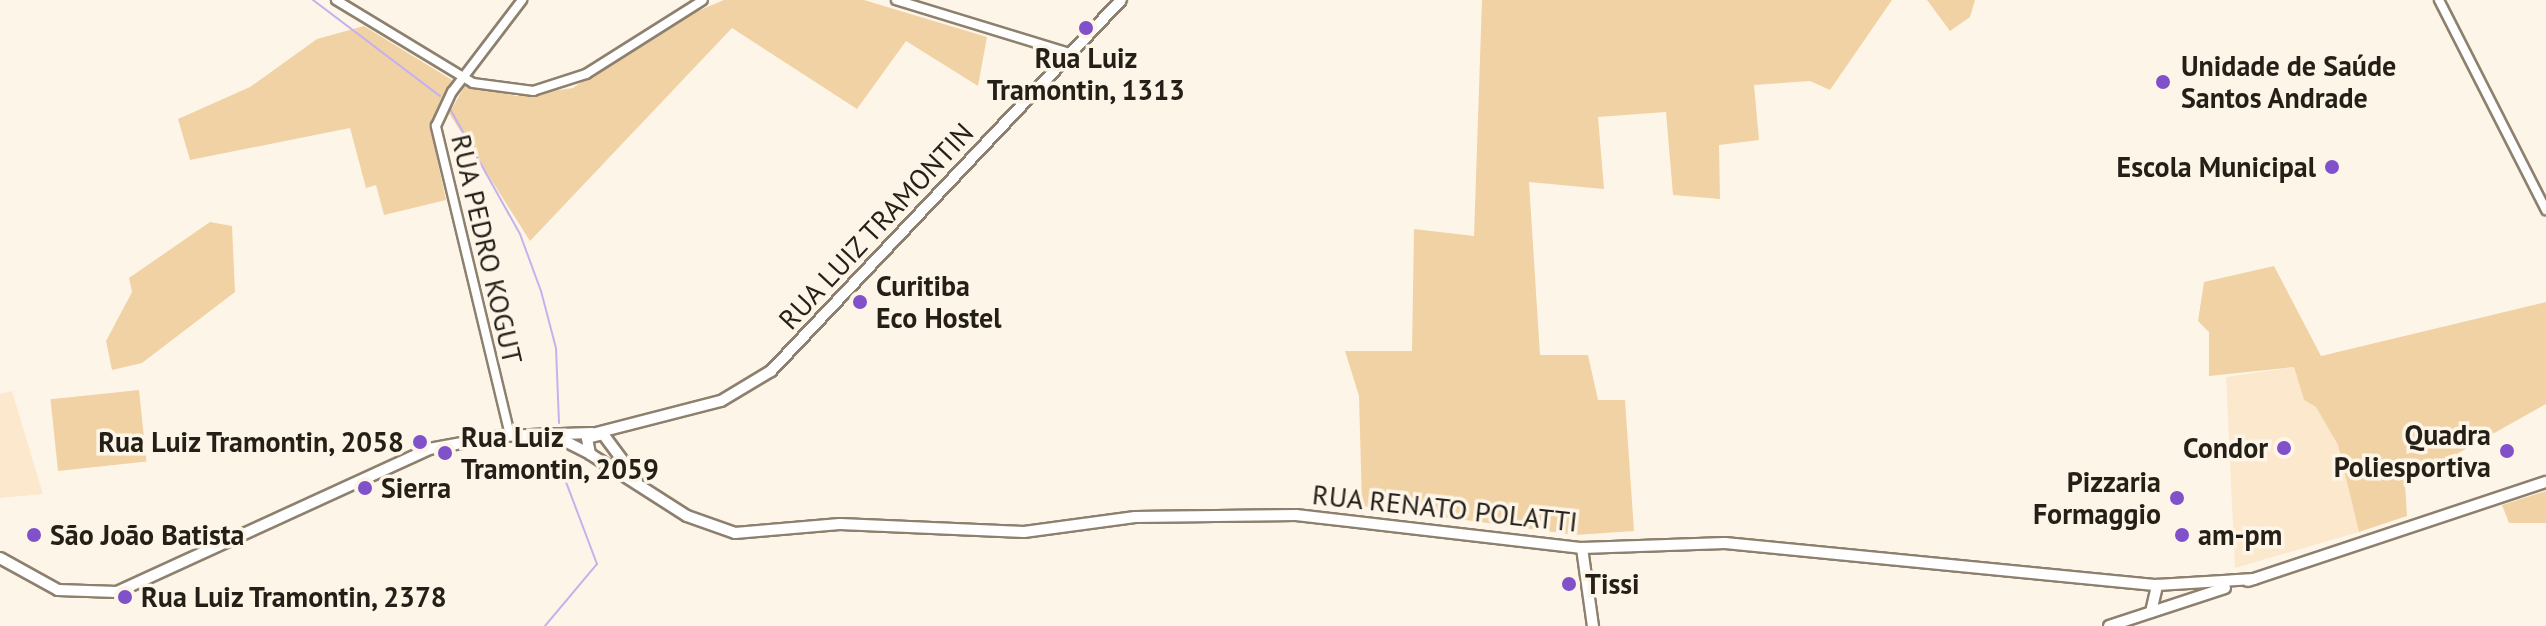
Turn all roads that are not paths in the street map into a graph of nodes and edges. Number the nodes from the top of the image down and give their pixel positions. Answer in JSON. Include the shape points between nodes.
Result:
{"nodes":[{"id":1,"x":336,"y":0,"type":"edge"},
{"id":2,"x":522,"y":0,"type":"edge"},
{"id":3,"x":703,"y":0,"type":"edge"},
{"id":4,"x":896,"y":0,"type":"edge"},
{"id":5,"x":1121,"y":0,"type":"edge"},
{"id":6,"x":2439,"y":0,"type":"edge"},
{"id":7,"x":1069,"y":53,"type":"junction"},
{"id":8,"x":463,"y":78,"type":"junction"},
{"id":9,"x":2546,"y":210,"type":"edge"},
{"id":10,"x":628,"y":422,"type":"junction"},
{"id":11,"x":594,"y":433,"type":"junction"},
{"id":12,"x":510,"y":435,"type":"junction"},
{"id":13,"x":553,"y":435,"type":"junction"},
{"id":14,"x":608,"y":441,"type":"junction"},
{"id":15,"x":588,"y":453,"type":"junction"},
{"id":16,"x":2546,"y":482,"type":"edge"},
{"id":17,"x":642,"y":486,"type":"junction"},
{"id":18,"x":0,"y":548,"type":"edge"},
{"id":19,"x":1582,"y":548,"type":"junction"},
{"id":20,"x":0,"y":558,"type":"edge"},
{"id":21,"x":22,"y":572,"type":"junction"},
{"id":22,"x":2254,"y":579,"type":"junction"},
{"id":23,"x":2157,"y":585,"type":"junction"},
{"id":24,"x":2151,"y":612,"type":"junction"},
{"id":25,"x":1593,"y":626,"type":"edge"},
{"id":26,"x":2109,"y":626,"type":"edge"}],
"edges":[{"from":1,"to":8,"type":"street"},
{"from":2,"to":8,"type":"street","name":"RUA PEDRO KOGUT"},
{"from":3,"to":8,"type":"street","via":[[560,86],[517,91]]},
{"from":4,"to":7,"type":"street"},
{"from":5,"to":7,"type":"main road","name":"RUA LUIZ TRAMONTIN"},
{"from":6,"to":9,"type":"street"},
{"from":7,"to":10,"type":"main road","name":"RUA LUIZ TRAMONTIN","via":[[771,371],[721,401]]},
{"from":8,"to":12,"type":"street","name":"RUA PEDRO KOGUT","via":[[439,114],[436,133]]},
{"from":10,"to":11,"type":"main road","name":"RUA LUIZ TRAMONTIN"},
{"from":10,"to":14,"type":"main road","name":"RUA LUIZ TRAMONTIN"},
{"from":11,"to":13,"type":"main road","name":"RUA LUIZ TRAMONTIN"},
{"from":11,"to":14,"type":"main road"},
{"from":11,"to":15,"type":"main road"},
{"from":12,"to":13,"type":"main road","name":"RUA LUIZ TRAMONTIN"},
{"from":12,"to":21,"type":"main road","name":"RUA LUIZ TRAMONTIN","via":[[403,458],[128,590],[66,592]]},
{"from":13,"to":15,"type":"main road","name":"RUA LUIZ TRAMONTIN"},
{"from":14,"to":15,"type":"main road","name":"RUA LUIZ TRAMONTIN","via":[[605,454]]},
{"from":14,"to":17,"type":"main road","name":"RUA RENATO POLATTI"},
{"from":15,"to":17,"type":"main road","name":"RUA RENATO POLATTI"},
{"from":16,"to":22,"type":"main road"},
{"from":17,"to":19,"type":"main road","name":"RUA RENATO POLATTI","via":[[699,522],[735,533],[840,524],[1024,532],[1135,517],[1296,515]]},
{"from":18,"to":21,"type":"main road","name":"RUA LUIZ TRAMONTIN"},
{"from":19,"to":23,"type":"main road","name":"RUA RENATO POLATTI","via":[[1739,544]]},
{"from":19,"to":25,"type":"main road"},
{"from":20,"to":21,"type":"main road","name":"RUA LUIZ TRAMONTIN"},
{"from":22,"to":23,"type":"main road","name":"RUA RENATO POLATTI"},
{"from":22,"to":24,"type":"main road"},
{"from":23,"to":24,"type":"main road"},
{"from":24,"to":26,"type":"main road"}]}
